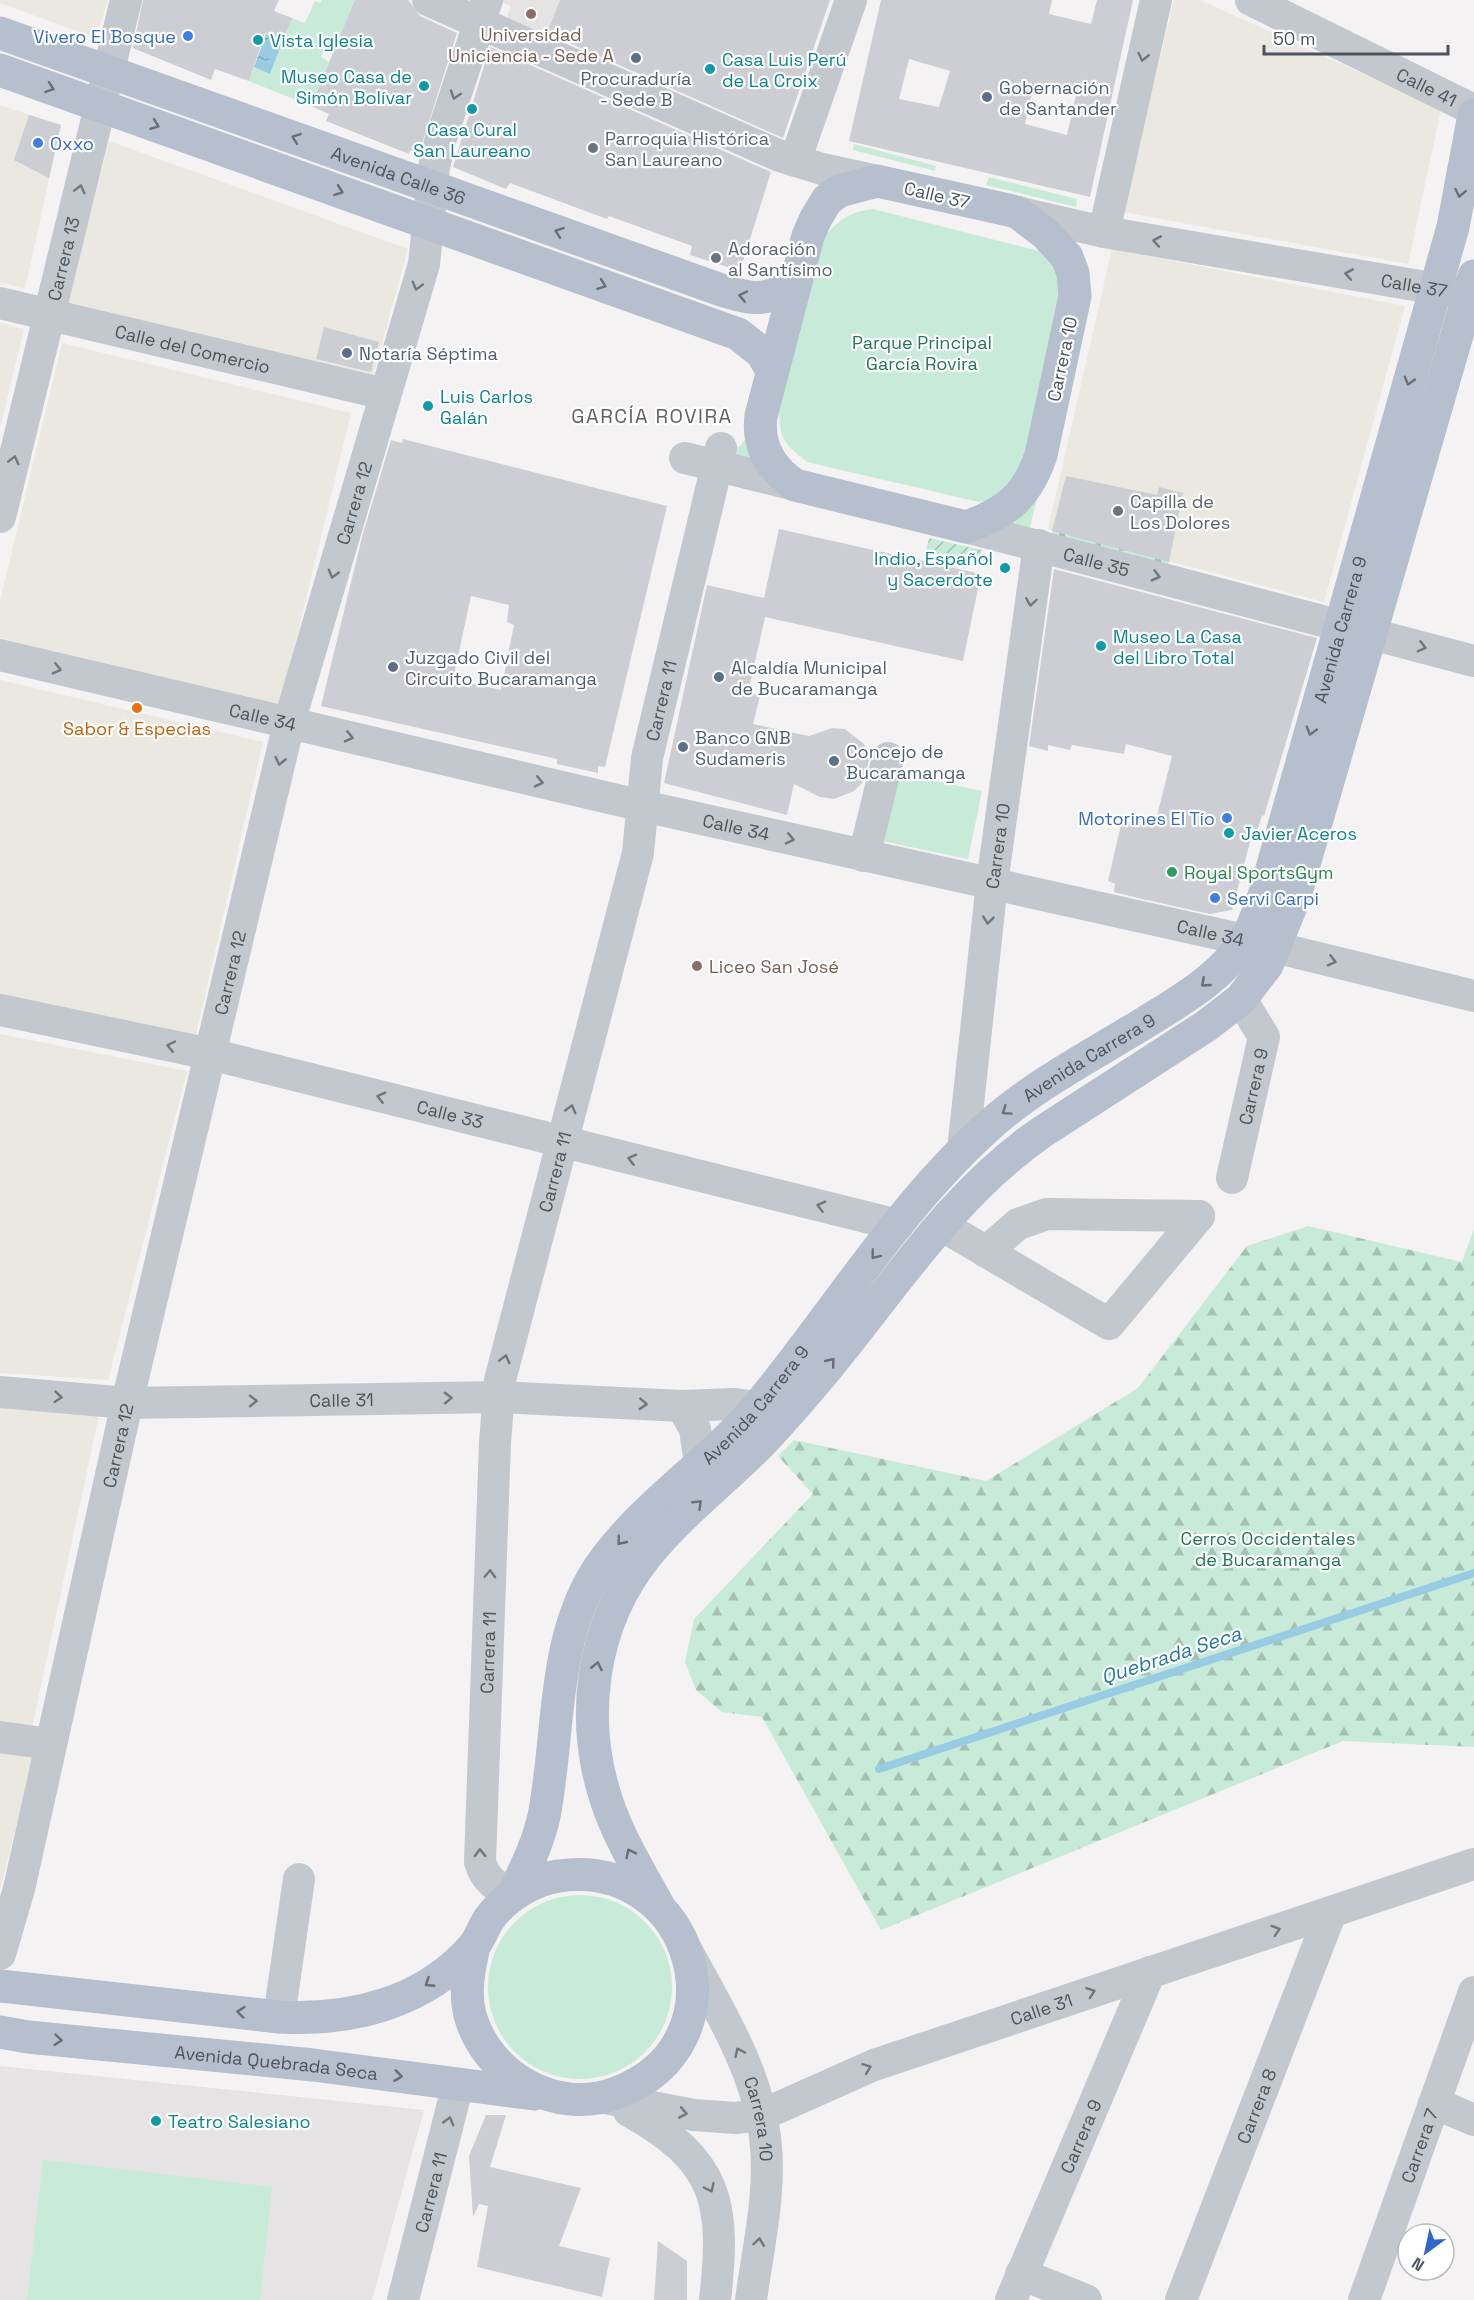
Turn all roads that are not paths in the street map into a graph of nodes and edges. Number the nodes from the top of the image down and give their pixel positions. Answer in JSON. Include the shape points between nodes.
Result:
{"nodes":[{"id":1,"x":126,"y":0,"type":"edge"},
{"id":2,"x":428,"y":0,"type":"edge"},
{"id":3,"x":851,"y":0,"type":"edge"},
{"id":4,"x":1156,"y":0,"type":"edge"},
{"id":5,"x":1251,"y":0,"type":"edge"},
{"id":6,"x":482,"y":12,"type":"edge"},
{"id":7,"x":0,"y":33,"type":"edge"},
{"id":8,"x":0,"y":70,"type":"edge"},
{"id":9,"x":109,"y":71,"type":"junction"},
{"id":10,"x":100,"y":105,"type":"junction"},
{"id":11,"x":1474,"y":110,"type":"edge"},
{"id":12,"x":1474,"y":115,"type":"edge"},
{"id":13,"x":795,"y":161,"type":"junction"},
{"id":14,"x":877,"y":181,"type":"junction"},
{"id":15,"x":432,"y":187,"type":"junction"},
{"id":16,"x":1017,"y":212,"type":"junction"},
{"id":17,"x":430,"y":223,"type":"junction"},
{"id":18,"x":1104,"y":232,"type":"junction"},
{"id":19,"x":796,"y":280,"type":"junction"},
{"id":20,"x":1472,"y":288,"type":"edge"},
{"id":21,"x":1436,"y":289,"type":"junction"},
{"id":22,"x":0,"y":303,"type":"edge"},
{"id":23,"x":49,"y":315,"type":"junction"},
{"id":24,"x":772,"y":371,"type":"junction"},
{"id":25,"x":385,"y":394,"type":"junction"},
{"id":26,"x":764,"y":405,"type":"junction"},
{"id":27,"x":687,"y":449,"type":"dead end"},
{"id":28,"x":719,"y":457,"type":"junction"},
{"id":29,"x":795,"y":485,"type":"junction"},
{"id":30,"x":0,"y":517,"type":"edge"},
{"id":31,"x":966,"y":527,"type":"junction"},
{"id":32,"x":1039,"y":544,"type":"junction"},
{"id":33,"x":1356,"y":629,"type":"junction"},
{"id":34,"x":0,"y":655,"type":"edge"},
{"id":35,"x":1474,"y":661,"type":"edge"},
{"id":36,"x":289,"y":723,"type":"junction"},
{"id":37,"x":888,"y":759,"type":"dead end"},
{"id":38,"x":643,"y":806,"type":"junction"},
{"id":39,"x":864,"y":856,"type":"junction"},
{"id":40,"x":992,"y":884,"type":"junction"},
{"id":41,"x":1260,"y":944,"type":"junction"},
{"id":42,"x":1474,"y":996,"type":"edge"},
{"id":43,"x":1241,"y":999,"type":"junction"},
{"id":44,"x":0,"y":1010,"type":"edge"},
{"id":45,"x":210,"y":1054,"type":"junction"},
{"id":46,"x":562,"y":1142,"type":"junction"},
{"id":47,"x":963,"y":1150,"type":"junction"},
{"id":48,"x":1232,"y":1178,"type":"dead end"},
{"id":49,"x":898,"y":1225,"type":"junction"},
{"id":50,"x":941,"y":1226,"type":"junction"},
{"id":51,"x":986,"y":1252,"type":"junction"},
{"id":52,"x":0,"y":1392,"type":"edge"},
{"id":53,"x":498,"y":1397,"type":"junction"},
{"id":54,"x":127,"y":1403,"type":"junction"},
{"id":55,"x":682,"y":1406,"type":"junction"},
{"id":56,"x":758,"y":1406,"type":"junction"},
{"id":57,"x":790,"y":1412,"type":"junction"},
{"id":58,"x":699,"y":1464,"type":"junction"},
{"id":59,"x":0,"y":1737,"type":"edge"},
{"id":60,"x":51,"y":1744,"type":"junction"},
{"id":61,"x":1474,"y":1864,"type":"edge"},
{"id":62,"x":299,"y":1879,"type":"dead end"},
{"id":63,"x":513,"y":1895,"type":"junction"},
{"id":64,"x":658,"y":1905,"type":"junction"},
{"id":65,"x":1331,"y":1912,"type":"junction"},
{"id":66,"x":474,"y":1946,"type":"junction"},
{"id":67,"x":688,"y":1952,"type":"junction"},
{"id":68,"x":0,"y":1954,"type":"edge"},
{"id":69,"x":1150,"y":1972,"type":"junction"},
{"id":70,"x":0,"y":1986,"type":"edge"},
{"id":71,"x":1474,"y":1992,"type":"edge"},
{"id":72,"x":279,"y":2016,"type":"junction"},
{"id":73,"x":0,"y":2032,"type":"edge"},
{"id":74,"x":458,"y":2084,"type":"junction"},
{"id":75,"x":551,"y":2096,"type":"junction"},
{"id":76,"x":605,"y":2097,"type":"junction"},
{"id":77,"x":1434,"y":2103,"type":"junction"},
{"id":78,"x":762,"y":2115,"type":"junction"},
{"id":79,"x":1474,"y":2120,"type":"edge"},
{"id":80,"x":1016,"y":2287,"type":"edge"},
{"id":81,"x":403,"y":2300,"type":"edge"},
{"id":82,"x":715,"y":2300,"type":"edge"},
{"id":83,"x":751,"y":2300,"type":"edge"},
{"id":84,"x":1086,"y":2300,"type":"edge"},
{"id":85,"x":1181,"y":2300,"type":"edge"},
{"id":86,"x":1364,"y":2300,"type":"edge"}],
"edges":[{"from":1,"to":9,"type":"street","name":"Carrera 13"},
{"from":2,"to":6,"type":"street","name":"Calle 37"},
{"from":3,"to":13,"type":"street"},
{"from":4,"to":18,"type":"street","one_way":true},
{"from":5,"to":11,"type":"street","name":"Calle 41"},
{"from":6,"to":13,"type":"street","name":"Calle 37"},
{"from":6,"to":15,"type":"street","name":"Carrera 12","one_way":true,"via":[[441,138]]},
{"from":7,"to":9,"type":"main road","name":"Avenida Calle 36"},
{"from":8,"to":10,"type":"main road","name":"Avenida Calle 36","one_way":true},
{"from":9,"to":10,"type":"street","name":"Carrera 13"},
{"from":15,"to":9,"type":"main road","name":"Avenida Calle 36","one_way":true},
{"from":10,"to":17,"type":"main road","name":"Avenida Calle 36","one_way":true},
{"from":23,"to":10,"type":"street","name":"Carrera 13","one_way":true},
{"from":12,"to":21,"type":"main road","name":"Avenida Carrera 9","one_way":true,"via":[[1455,220]]},
{"from":13,"to":14,"type":"street","name":"Calle 37"},
{"from":14,"to":16,"type":"main road","name":"Calle 37"},
{"from":14,"to":19,"type":"main road","via":[[839,191],[827,200],[807,236]]},
{"from":15,"to":17,"type":"street","name":"Carrera 12"},
{"from":19,"to":15,"type":"main road","name":"Avenida Calle 36","one_way":true,"via":[[781,293],[763,298],[734,294]]},
{"from":16,"to":18,"type":"street","name":"Calle 37"},
{"from":16,"to":31,"type":"main road","name":"Carrera 10","via":[[1046,234],[1067,257],[1075,296],[1033,479],[1012,504]]},
{"from":17,"to":24,"type":"main road","name":"Avenida Calle 36","one_way":true,"via":[[738,334],[762,353]]},
{"from":17,"to":25,"type":"street","name":"Carrera 12","one_way":true,"via":[[424,264]]},
{"from":21,"to":18,"type":"street","name":"Calle 37","one_way":true},
{"from":19,"to":24,"type":"main road"},
{"from":20,"to":21,"type":"street","name":"Calle 37"},
{"from":20,"to":33,"type":"main road","name":"Avenida Carrera 9"},
{"from":21,"to":33,"type":"main road","name":"Avenida Carrera 9","one_way":true},
{"from":22,"to":23,"type":"street","name":"Calle del Comercio"},
{"from":23,"to":25,"type":"street","name":"Calle del Comercio"},
{"from":30,"to":23,"type":"street","name":"Carrera 13","one_way":true},
{"from":24,"to":26,"type":"main road"},
{"from":25,"to":36,"type":"street","name":"Carrera 12","one_way":true},
{"from":26,"to":28,"type":"street","via":[[748,430]]},
{"from":26,"to":29,"type":"main road","via":[[760,420],[769,461]]},
{"from":27,"to":28,"type":"street","name":"Calle 35"},
{"from":28,"to":29,"type":"street","name":"Calle 35"},
{"from":28,"to":38,"type":"street","name":"Carrera 11","via":[[647,758]]},
{"from":29,"to":31,"type":"main road","name":"Calle 35"},
{"from":31,"to":32,"type":"street","name":"Calle 35"},
{"from":32,"to":33,"type":"street","name":"Calle 35","one_way":true},
{"from":32,"to":40,"type":"street","name":"Carrera 10","one_way":true},
{"from":33,"to":35,"type":"street","name":"Calle 35","one_way":true},
{"from":33,"to":41,"type":"main road","name":"Avenida Carrera 9","via":[[1266,890]]},
{"from":34,"to":36,"type":"street","name":"Calle 34","one_way":true},
{"from":36,"to":38,"type":"street","name":"Calle 34","one_way":true},
{"from":36,"to":45,"type":"street","name":"Carrera 12","one_way":true},
{"from":37,"to":39,"type":"street"},
{"from":38,"to":39,"type":"street","name":"Calle 34","one_way":true},
{"from":46,"to":38,"type":"street","name":"Carrera 11","one_way":true,"via":[[638,853]]},
{"from":39,"to":40,"type":"street","name":"Calle 34"},
{"from":40,"to":41,"type":"street","name":"Calle 34"},
{"from":40,"to":47,"type":"street","name":"Carrera 10","one_way":true},
{"from":41,"to":42,"type":"street","name":"Calle 34","one_way":true},
{"from":41,"to":43,"type":"main road","name":"Avenida Carrera 9","via":[[1258,979]]},
{"from":41,"to":47,"type":"main road","name":"Avenida Carrera 9","one_way":true,"via":[[1197,990],[1030,1094],[996,1118]]},
{"from":43,"to":48,"type":"street","name":"Carrera 9","via":[[1264,1038]]},
{"from":43,"to":50,"type":"main road","name":"Avenida Carrera 9","via":[[1013,1152]]},
{"from":45,"to":44,"type":"street","name":"Calle 33","one_way":true},
{"from":46,"to":45,"type":"street","name":"Calle 33","one_way":true},
{"from":45,"to":54,"type":"street","name":"Carrera 12"},
{"from":49,"to":46,"type":"street","name":"Calle 33","one_way":true},
{"from":53,"to":46,"type":"street","name":"Carrera 11","one_way":true},
{"from":47,"to":49,"type":"main road","name":"Avenida Carrera 9"},
{"from":49,"to":56,"type":"main road","name":"Avenida Carrera 9","one_way":true},
{"from":50,"to":51,"type":"street"},
{"from":57,"to":50,"type":"main road","name":"Avenida Carrera 9","one_way":true},
{"from":51,"to":51,"type":"street","via":[[1109,1324],[1199,1216],[1047,1214],[1018,1224]]},
{"from":52,"to":54,"type":"street","name":"Calle 31","one_way":true},
{"from":54,"to":53,"type":"street","name":"Calle 31","one_way":true},
{"from":53,"to":55,"type":"street","name":"Calle 31","one_way":true},
{"from":63,"to":53,"type":"street","name":"Carrera 11","one_way":true,"via":[[497,1887],[484,1874],[480,1862]]},
{"from":54,"to":60,"type":"street","name":"Carrera 12"},
{"from":55,"to":56,"type":"street","name":"Calle 31"},
{"from":55,"to":58,"type":"street","via":[[695,1429]]},
{"from":56,"to":57,"type":"street","name":"Calle 31"},
{"from":56,"to":58,"type":"main road","name":"Avenida Carrera 9"},
{"from":64,"to":57,"type":"main road","name":"Avenida Carrera 9","one_way":true,"via":[[607,1804],[597,1772],[591,1712],[603,1639],[612,1613],[646,1556]]},
{"from":58,"to":63,"type":"main road","name":"Avenida Carrera 9","one_way":true,"via":[[634,1525],[589,1585],[561,1682],[540,1833]]},
{"from":59,"to":60,"type":"street"},
{"from":60,"to":68,"type":"street","name":"Carrera 12","via":[[20,1889]]},
{"from":61,"to":65,"type":"street","name":"Calle 31"},
{"from":62,"to":72,"type":"street"},
{"from":63,"to":64,"type":"main road","via":[[558,1876],[593,1875],[628,1885]]},
{"from":63,"to":66,"type":"main road","via":[[490,1918]]},
{"from":64,"to":67,"type":"main road","name":"Avenida Quebrada Seca","via":[[676,1927]]},
{"from":69,"to":65,"type":"street","name":"Calle 31","one_way":true},
{"from":65,"to":85,"type":"street","name":"Carrera 8"},
{"from":66,"to":72,"type":"main road","one_way":true,"via":[[443,1974],[383,2006],[342,2016]]},
{"from":66,"to":75,"type":"main road","via":[[467,1980],[470,2014],[484,2046],[507,2073]]},
{"from":67,"to":76,"type":"main road","name":"Avenida Quebrada Seca","via":[[693,2002],[674,2051],[635,2086]]},
{"from":78,"to":67,"type":"street","name":"Carrera 10","one_way":true,"via":[[748,2071]]},
{"from":78,"to":69,"type":"street","name":"Calle 31","one_way":true,"via":[[873,2065]]},
{"from":69,"to":80,"type":"street","name":"Carrera 9"},
{"from":72,"to":70,"type":"main road","one_way":true},
{"from":71,"to":77,"type":"street","name":"Carrera 7"},
{"from":73,"to":74,"type":"main road","name":"Avenida Quebrada Seca","one_way":true},
{"from":74,"to":75,"type":"main road","name":"Avenida Quebrada Seca"},
{"from":81,"to":74,"type":"street","name":"Carrera 11","one_way":true},
{"from":75,"to":76,"type":"main road","name":"Avenida Quebrada Seca","via":[[578,2100]]},
{"from":76,"to":78,"type":"street","name":"Calle 31","one_way":true,"via":[[694,2115]]},
{"from":76,"to":82,"type":"street","one_way":true,"via":[[663,2130],[701,2170],[714,2195],[720,2226]]},
{"from":77,"to":79,"type":"street"},
{"from":77,"to":86,"type":"street","name":"Carrera 7"},
{"from":83,"to":78,"type":"street","name":"Carrera 10","one_way":true,"via":[[765,2195]]},
{"from":80,"to":84,"type":"street"}]}
